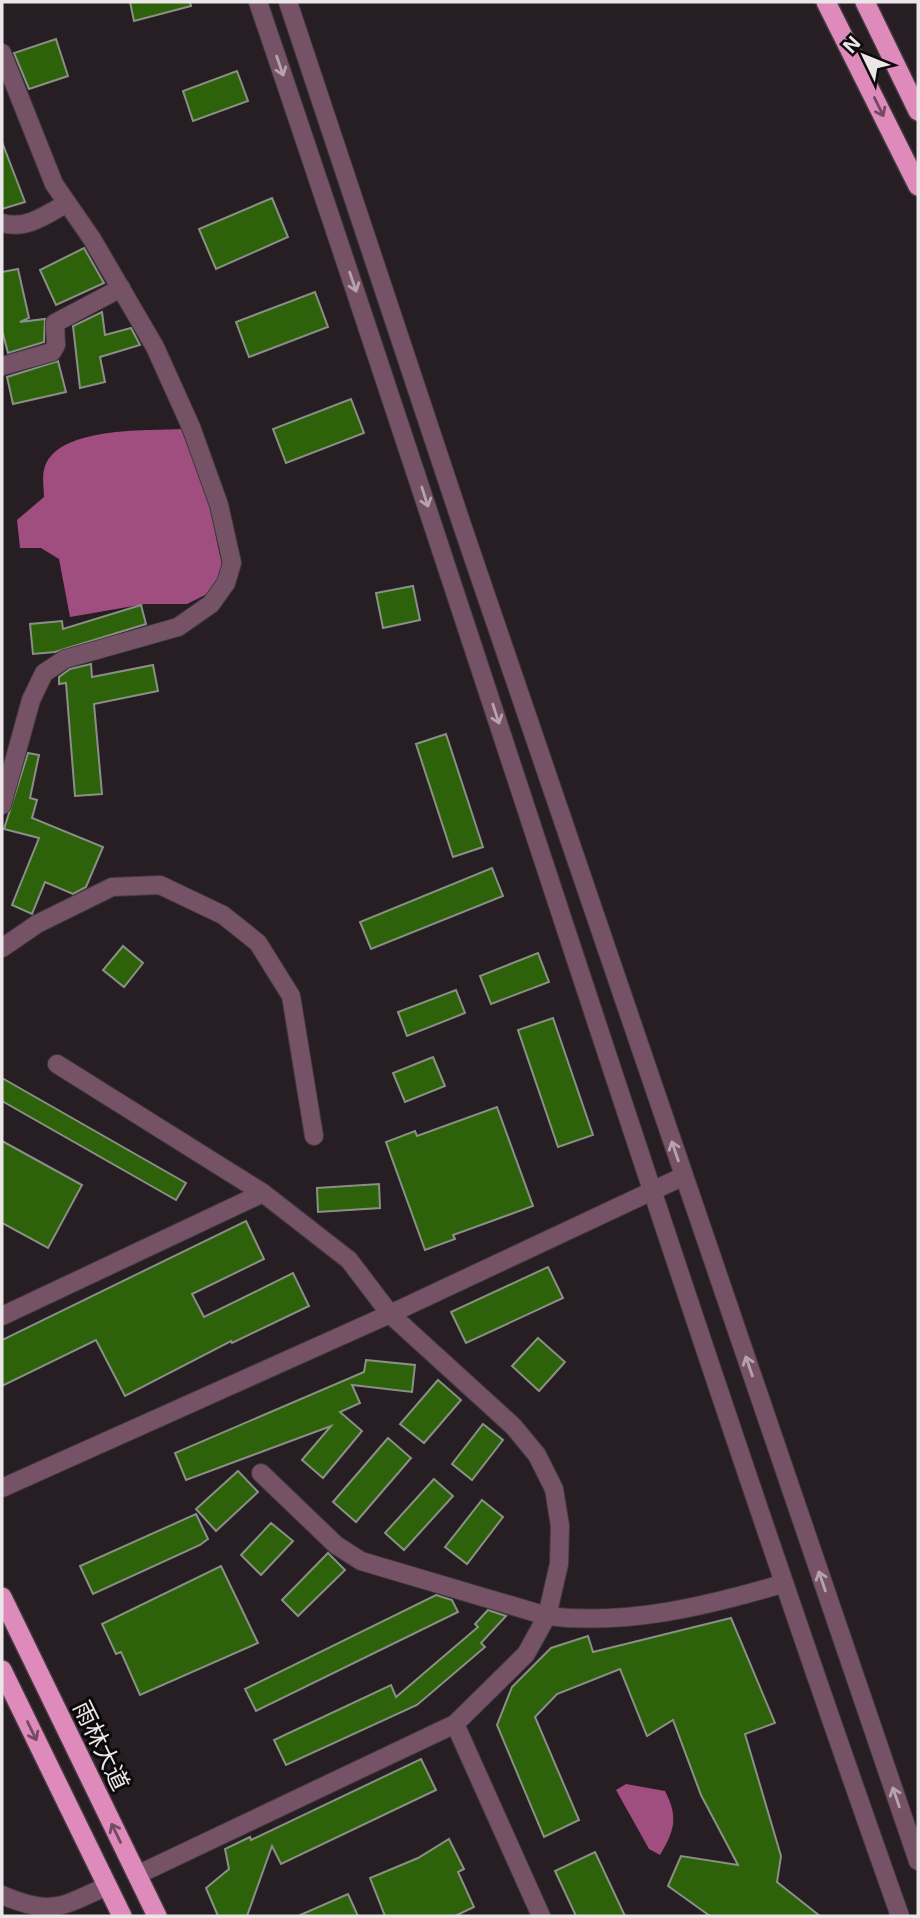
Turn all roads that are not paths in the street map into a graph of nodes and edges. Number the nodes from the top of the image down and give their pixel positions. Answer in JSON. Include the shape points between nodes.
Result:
{"nodes":[{"id":1,"x":258,"y":2,"type":"edge"},
{"id":2,"x":288,"y":2,"type":"edge"},
{"id":3,"x":826,"y":2,"type":"edge"},
{"id":4,"x":865,"y":2,"type":"edge"},
{"id":5,"x":2,"y":53,"type":"edge"},
{"id":6,"x":918,"y":111,"type":"edge"},
{"id":7,"x":918,"y":187,"type":"edge"},
{"id":8,"x":66,"y":203,"type":"junction"},
{"id":9,"x":2,"y":223,"type":"edge"},
{"id":10,"x":121,"y":288,"type":"junction"},
{"id":11,"x":2,"y":366,"type":"edge"},
{"id":12,"x":462,"y":525,"type":"junction"},
{"id":13,"x":437,"y":533,"type":"junction"},
{"id":14,"x":2,"y":805,"type":"edge"},
{"id":15,"x":2,"y":948,"type":"edge"},
{"id":16,"x":57,"y":1064,"type":"dead end"},
{"id":17,"x":314,"y":1136,"type":"dead end"},
{"id":18,"x":684,"y":1176,"type":"junction"},
{"id":19,"x":654,"y":1190,"type":"junction"},
{"id":20,"x":262,"y":1193,"type":"junction"},
{"id":21,"x":390,"y":1314,"type":"junction"},
{"id":22,"x":2,"y":1316,"type":"edge"},
{"id":23,"x":261,"y":1473,"type":"dead end"},
{"id":24,"x":2,"y":1488,"type":"edge"},
{"id":25,"x":782,"y":1584,"type":"junction"},
{"id":26,"x":2,"y":1597,"type":"edge"},
{"id":27,"x":547,"y":1616,"type":"junction"},
{"id":28,"x":2,"y":1670,"type":"edge"},
{"id":29,"x":455,"y":1724,"type":"junction"},
{"id":30,"x":918,"y":1861,"type":"edge"},
{"id":31,"x":137,"y":1875,"type":"junction"},
{"id":32,"x":107,"y":1886,"type":"junction"},
{"id":33,"x":2,"y":1895,"type":"edge"},
{"id":34,"x":122,"y":1916,"type":"edge"},
{"id":35,"x":157,"y":1916,"type":"edge"},
{"id":36,"x":541,"y":1916,"type":"edge"},
{"id":37,"x":900,"y":1916,"type":"edge"}],
"edges":[{"from":1,"to":13,"type":"street","one_way":true},
{"from":2,"to":12,"type":"street"},
{"from":3,"to":7,"type":"highway","one_way":true},
{"from":4,"to":6,"type":"highway"},
{"from":5,"to":8,"type":"street","via":[[54,184]]},
{"from":8,"to":9,"type":"street","via":[[15,227]]},
{"from":8,"to":10,"type":"street"},
{"from":10,"to":11,"type":"street","via":[[55,323],[52,352]]},
{"from":10,"to":14,"type":"street","via":[[155,347],[191,427],[219,505],[232,563],[226,583],[211,604],[178,627],[65,659],[44,673],[31,700]]},
{"from":12,"to":13,"type":"street"},
{"from":18,"to":12,"type":"street","one_way":true},
{"from":13,"to":19,"type":"street","one_way":true},
{"from":15,"to":17,"type":"street","via":[[37,924],[112,887],[160,885],[223,915],[258,943],[291,996]]},
{"from":16,"to":20,"type":"street"},
{"from":18,"to":19,"type":"street"},
{"from":30,"to":18,"type":"street","one_way":true},
{"from":19,"to":21,"type":"street"},
{"from":19,"to":25,"type":"street"},
{"from":20,"to":21,"type":"street","via":[[349,1260]]},
{"from":20,"to":22,"type":"street"},
{"from":21,"to":24,"type":"street"},
{"from":21,"to":27,"type":"street","via":[[513,1426],[537,1455],[554,1489],[560,1526],[559,1564]]},
{"from":23,"to":27,"type":"street","via":[[336,1545],[361,1561]]},
{"from":25,"to":27,"type":"street","via":[[712,1605],[614,1618]]},
{"from":25,"to":37,"type":"street"},
{"from":31,"to":26,"type":"highway","name":"雨林大道","one_way":true},
{"from":27,"to":29,"type":"street","via":[[526,1654]]},
{"from":28,"to":32,"type":"highway","one_way":true},
{"from":29,"to":31,"type":"street"},
{"from":29,"to":36,"type":"street"},
{"from":31,"to":35,"type":"highway","name":"雨林大道"},
{"from":32,"to":33,"type":"street","via":[[62,1906],[41,1909]]},
{"from":32,"to":34,"type":"highway"}]}
